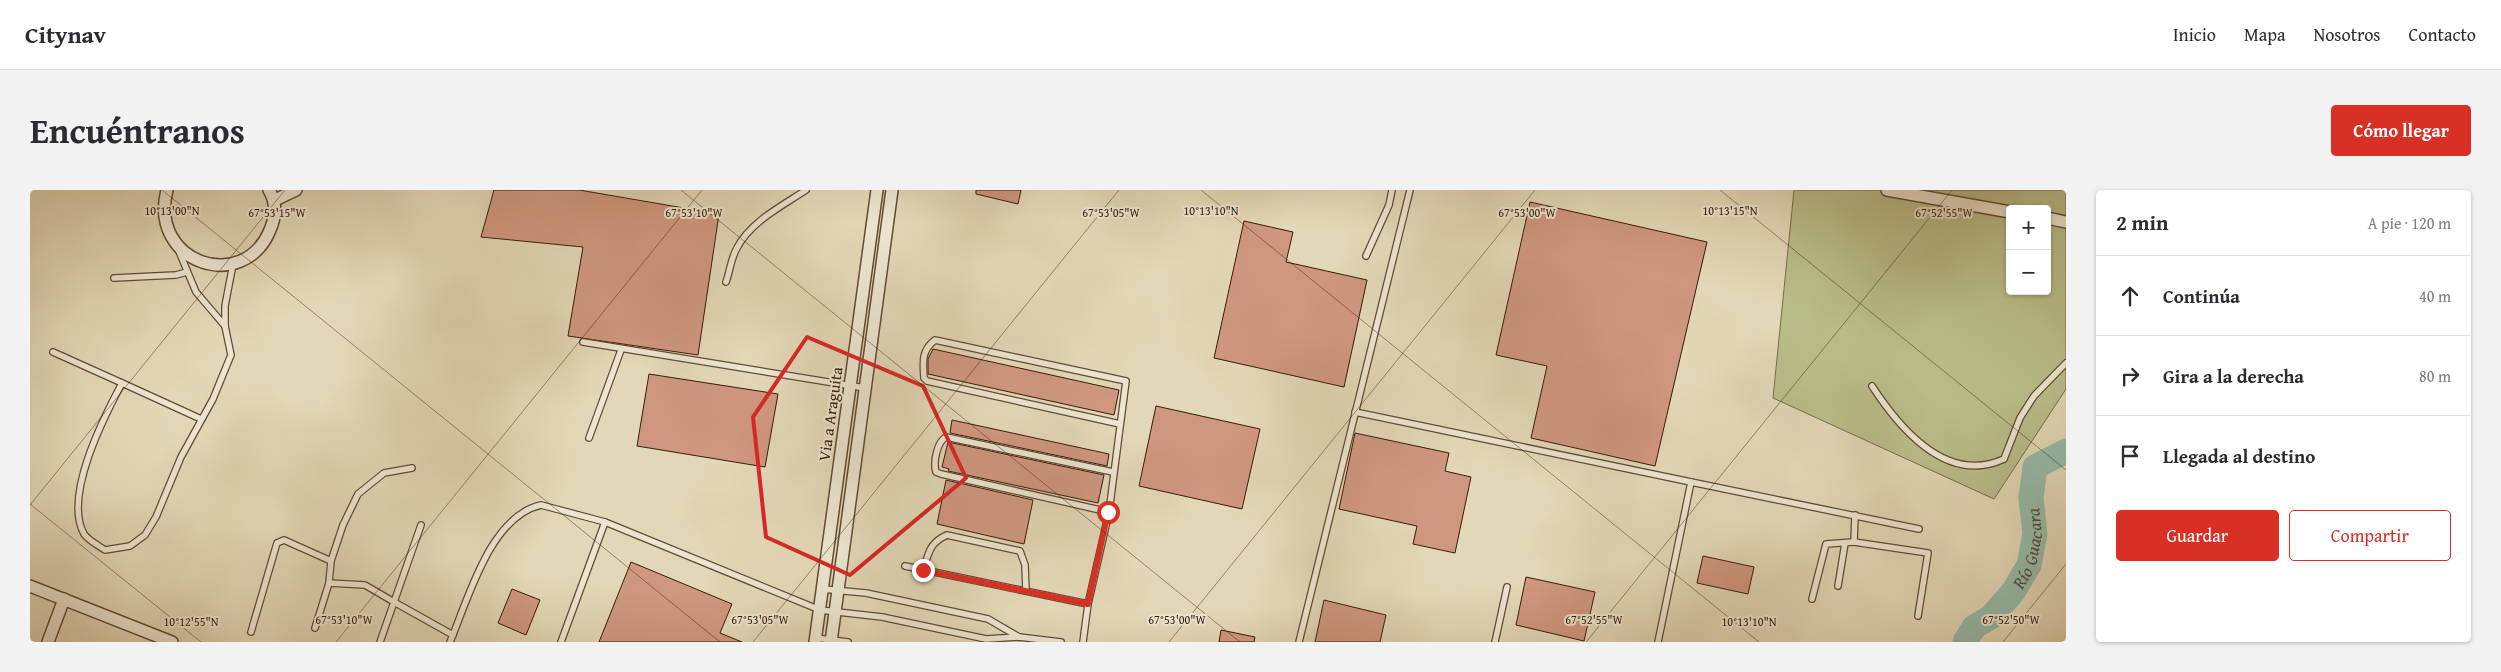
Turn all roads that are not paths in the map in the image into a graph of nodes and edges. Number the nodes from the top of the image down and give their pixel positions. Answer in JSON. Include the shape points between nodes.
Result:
{"nodes":[{"id":1,"x":167,"y":190,"type":"edge"},
{"id":2,"x":296,"y":190,"type":"edge"},
{"id":3,"x":806,"y":190,"type":"edge"},
{"id":4,"x":876,"y":190,"type":"edge"},
{"id":5,"x":892,"y":190,"type":"edge"},
{"id":6,"x":1392,"y":190,"type":"edge"},
{"id":7,"x":1410,"y":190,"type":"edge"},
{"id":8,"x":1887,"y":190,"type":"edge"},
{"id":9,"x":272,"y":195,"type":"edge"},
{"id":10,"x":2006,"y":211,"type":"edge"},
{"id":11,"x":2051,"y":219,"type":"edge"},
{"id":12,"x":2066,"y":222,"type":"edge"},
{"id":13,"x":176,"y":245,"type":"junction"},
{"id":14,"x":1366,"y":256,"type":"dead end"},
{"id":15,"x":233,"y":264,"type":"junction"},
{"id":16,"x":187,"y":272,"type":"junction"},
{"id":17,"x":114,"y":278,"type":"dead end"},
{"id":18,"x":726,"y":282,"type":"dead end"},
{"id":19,"x":225,"y":326,"type":"junction"},
{"id":20,"x":583,"y":342,"type":"dead end"},
{"id":21,"x":621,"y":350,"type":"junction"},
{"id":22,"x":54,"y":352,"type":"dead end"},
{"id":23,"x":2066,"y":363,"type":"edge"},
{"id":24,"x":122,"y":383,"type":"junction"},
{"id":25,"x":850,"y":386,"type":"junction"},
{"id":26,"x":1872,"y":386,"type":"dead end"},
{"id":27,"x":865,"y":388,"type":"junction"},
{"id":28,"x":1355,"y":412,"type":"junction"},
{"id":29,"x":201,"y":419,"type":"junction"},
{"id":30,"x":1120,"y":424,"type":"junction"},
{"id":31,"x":588,"y":438,"type":"dead end"},
{"id":32,"x":412,"y":468,"type":"dead end"},
{"id":33,"x":1113,"y":472,"type":"junction"},
{"id":34,"x":1691,"y":482,"type":"junction"},
{"id":35,"x":1108,"y":512,"type":"junction"},
{"id":36,"x":1855,"y":515,"type":"junction"},
{"id":37,"x":605,"y":522,"type":"junction"},
{"id":38,"x":421,"y":525,"type":"dead end"},
{"id":39,"x":1919,"y":529,"type":"dead end"},
{"id":40,"x":1854,"y":542,"type":"junction"},
{"id":41,"x":1845,"y":543,"type":"junction"},
{"id":42,"x":331,"y":561,"type":"junction"},
{"id":43,"x":905,"y":566,"type":"dead end"},
{"id":44,"x":923,"y":570,"type":"junction"},
{"id":45,"x":329,"y":583,"type":"junction"},
{"id":46,"x":30,"y":586,"type":"edge"},
{"id":47,"x":1507,"y":586,"type":"dead end"},
{"id":48,"x":1838,"y":586,"type":"dead end"},
{"id":49,"x":822,"y":589,"type":"junction"},
{"id":50,"x":838,"y":590,"type":"junction"},
{"id":51,"x":1026,"y":591,"type":"junction"},
{"id":52,"x":1812,"y":599,"type":"dead end"},
{"id":53,"x":64,"y":600,"type":"junction"},
{"id":54,"x":394,"y":602,"type":"junction"},
{"id":55,"x":1088,"y":604,"type":"junction"},
{"id":56,"x":820,"y":610,"type":"junction"},
{"id":57,"x":835,"y":611,"type":"junction"},
{"id":58,"x":1918,"y":616,"type":"dead end"},
{"id":59,"x":315,"y":628,"type":"dead end"},
{"id":60,"x":251,"y":632,"type":"dead end"},
{"id":61,"x":453,"y":635,"type":"junction"},
{"id":62,"x":815,"y":640,"type":"edge"},
{"id":63,"x":1018,"y":640,"type":"edge"},
{"id":64,"x":165,"y":641,"type":"edge"},
{"id":65,"x":831,"y":641,"type":"edge"},
{"id":66,"x":48,"y":642,"type":"edge"},
{"id":67,"x":380,"y":642,"type":"edge"},
{"id":68,"x":450,"y":642,"type":"edge"},
{"id":69,"x":561,"y":642,"type":"edge"},
{"id":70,"x":848,"y":642,"type":"edge"},
{"id":71,"x":1061,"y":642,"type":"edge"},
{"id":72,"x":1083,"y":642,"type":"edge"},
{"id":73,"x":1299,"y":642,"type":"edge"},
{"id":74,"x":1495,"y":642,"type":"edge"},
{"id":75,"x":1658,"y":642,"type":"edge"}],
"edges":[{"from":1,"to":13,"type":"street","via":[[163,206],[166,227]]},
{"from":2,"to":9,"type":"street"},
{"from":3,"to":18,"type":"lane","via":[[746,234],[736,249]]},
{"from":4,"to":25,"type":"street","name":"Via a Araguita"},
{"from":5,"to":27,"type":"street","name":"Via a Araguita"},
{"from":6,"to":14,"type":"lane","via":[[1389,205]]},
{"from":7,"to":28,"type":"lane"},
{"from":8,"to":10,"type":"street"},
{"from":9,"to":15,"type":"street","via":[[274,221],[266,240],[252,255]]},
{"from":11,"to":12,"type":"street"},
{"from":13,"to":15,"type":"street","via":[[192,258],[212,265]]},
{"from":13,"to":16,"type":"lane"},
{"from":15,"to":19,"type":"lane","via":[[225,306]]},
{"from":16,"to":17,"type":"lane"},
{"from":16,"to":19,"type":"lane","via":[[196,292]]},
{"from":19,"to":29,"type":"lane","via":[[231,356]]},
{"from":20,"to":21,"type":"lane"},
{"from":21,"to":25,"type":"lane"},
{"from":21,"to":31,"type":"lane"},
{"from":22,"to":24,"type":"lane"},
{"from":23,"to":26,"type":"lane","via":[[2034,396],[2020,418],[2004,459],[1977,466],[1949,461],[1914,440]]},
{"from":24,"to":29,"type":"lane"},
{"from":24,"to":29,"type":"lane","via":[[98,430],[78,495],[84,535],[105,550],[130,546],[145,535]]},
{"from":25,"to":27,"type":"lane"},
{"from":25,"to":49,"type":"street","name":"Via a Araguita"},
{"from":27,"to":50,"type":"street","name":"Via a Araguita"},
{"from":28,"to":34,"type":"lane"},
{"from":28,"to":73,"type":"lane"},
{"from":30,"to":30,"type":"lane","via":[[1126,382],[935,340],[926,346],[923,358],[924,378],[927,380]]},
{"from":30,"to":33,"type":"lane"},
{"from":32,"to":42,"type":"lane","via":[[384,473],[358,494]]},
{"from":33,"to":35,"type":"lane"},
{"from":33,"to":35,"type":"lane","via":[[946,437],[938,447],[935,468],[941,474]]},
{"from":34,"to":36,"type":"lane"},
{"from":34,"to":75,"type":"lane"},
{"from":35,"to":55,"type":"lane"},
{"from":36,"to":39,"type":"lane"},
{"from":36,"to":40,"type":"lane"},
{"from":37,"to":56,"type":"lane"},
{"from":37,"to":61,"type":"lane","via":[[541,505],[516,518],[502,530],[489,553]]},
{"from":37,"to":69,"type":"lane"},
{"from":38,"to":54,"type":"lane"},
{"from":40,"to":41,"type":"lane"},
{"from":40,"to":58,"type":"lane","via":[[1928,553]]},
{"from":41,"to":48,"type":"lane"},
{"from":41,"to":52,"type":"lane","via":[[1826,544]]},
{"from":42,"to":45,"type":"lane"},
{"from":42,"to":60,"type":"lane","via":[[284,540],[278,543]]},
{"from":43,"to":44,"type":"lane"},
{"from":44,"to":51,"type":"lane"},
{"from":44,"to":51,"type":"lane","via":[[936,540],[947,535],[1020,551],[1026,565]]},
{"from":45,"to":54,"type":"lane","via":[[365,584]]},
{"from":45,"to":59,"type":"lane"},
{"from":46,"to":53,"type":"street"},
{"from":47,"to":74,"type":"lane"},
{"from":49,"to":50,"type":"lane"},
{"from":49,"to":56,"type":"street","name":"Via a Araguita"},
{"from":50,"to":57,"type":"street","name":"Via a Araguita"},
{"from":50,"to":63,"type":"lane","via":[[988,619]]},
{"from":51,"to":55,"type":"lane"},
{"from":53,"to":64,"type":"street"},
{"from":53,"to":66,"type":"street"},
{"from":54,"to":61,"type":"lane"},
{"from":54,"to":67,"type":"lane"},
{"from":55,"to":72,"type":"lane"},
{"from":56,"to":57,"type":"lane"},
{"from":56,"to":62,"type":"street","name":"Via a Araguita"},
{"from":57,"to":63,"type":"lane","via":[[882,617],[986,639]]},
{"from":57,"to":65,"type":"street","name":"Via a Araguita"},
{"from":61,"to":68,"type":"lane"},
{"from":62,"to":65,"type":"lane"},
{"from":63,"to":71,"type":"lane"},
{"from":65,"to":70,"type":"lane"}]}
